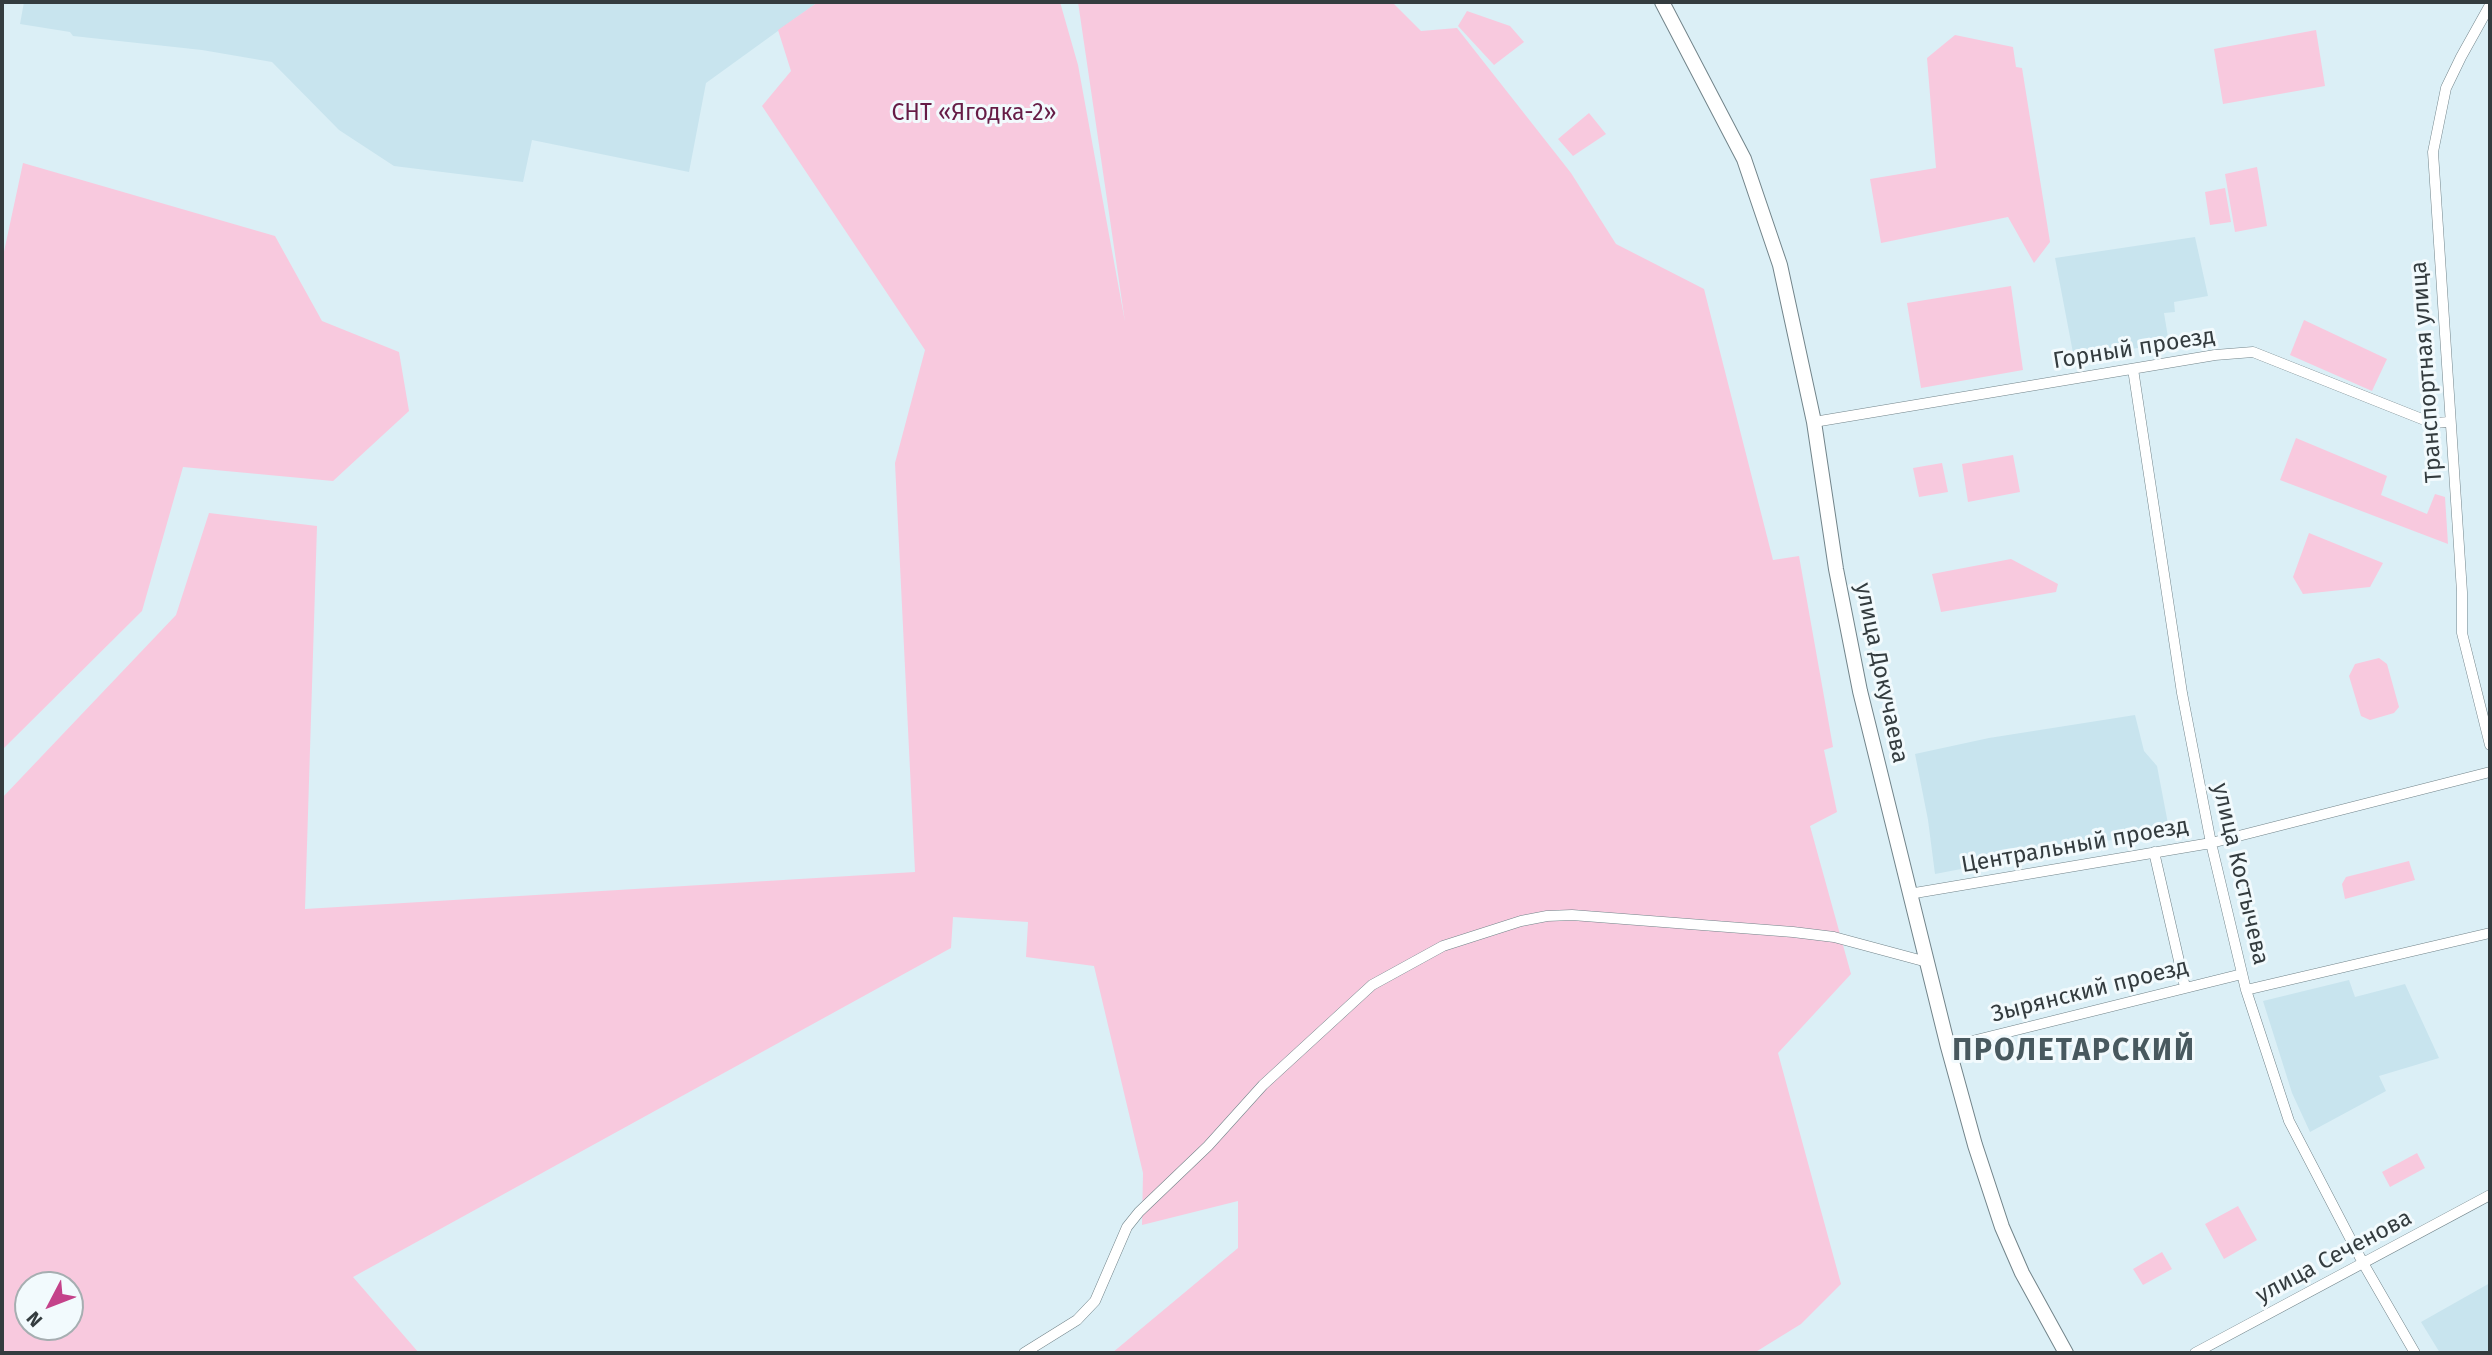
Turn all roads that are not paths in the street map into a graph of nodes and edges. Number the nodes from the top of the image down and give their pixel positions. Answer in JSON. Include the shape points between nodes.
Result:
{"nodes":[{"id":1,"x":1661,"y":2,"type":"edge"},
{"id":2,"x":2490,"y":5,"type":"edge"},
{"id":3,"x":2133,"y":369,"type":"junction"},
{"id":4,"x":1814,"y":422,"type":"junction"},
{"id":5,"x":2450,"y":422,"type":"junction"},
{"id":6,"x":2490,"y":746,"type":"edge"},
{"id":7,"x":2490,"y":772,"type":"edge"},
{"id":8,"x":2211,"y":842,"type":"junction"},
{"id":9,"x":2154,"y":852,"type":"junction"},
{"id":10,"x":1909,"y":894,"type":"junction"},
{"id":11,"x":2490,"y":933,"type":"edge"},
{"id":12,"x":1927,"y":962,"type":"junction"},
{"id":13,"x":2242,"y":974,"type":"junction"},
{"id":14,"x":2185,"y":987,"type":"junction"},
{"id":15,"x":2246,"y":990,"type":"junction"},
{"id":16,"x":1948,"y":1047,"type":"junction"},
{"id":17,"x":2490,"y":1195,"type":"edge"},
{"id":18,"x":2363,"y":1264,"type":"junction"},
{"id":19,"x":1024,"y":1353,"type":"edge"},
{"id":20,"x":2066,"y":1353,"type":"edge"},
{"id":21,"x":2195,"y":1353,"type":"edge"},
{"id":22,"x":2415,"y":1353,"type":"edge"}],
"edges":[{"from":1,"to":4,"type":"main road","name":"улица Докучаева","via":[[1744,159],[1780,265]]},
{"from":2,"to":5,"type":"street","name":"Транспортная улица","via":[[2446,88],[2432,152]]},
{"from":3,"to":4,"type":"street","name":"Горный проезд"},
{"from":3,"to":5,"type":"street","name":"Горный проезд","via":[[2253,352],[2432,423]]},
{"from":3,"to":8,"type":"street","name":"улица Костычева","via":[[2182,693]]},
{"from":4,"to":10,"type":"main road","name":"улица Докучаева","via":[[1860,691]]},
{"from":5,"to":6,"type":"street","name":"Транспортная улица","via":[[2462,633]]},
{"from":7,"to":8,"type":"street","name":"Центральный проезд"},
{"from":8,"to":9,"type":"street","name":"Центральный проезд"},
{"from":8,"to":13,"type":"street","name":"улица Костычева"},
{"from":9,"to":10,"type":"street","name":"Центральный проезд"},
{"from":9,"to":14,"type":"street"},
{"from":10,"to":12,"type":"main road","name":"улица Докучаева"},
{"from":11,"to":15,"type":"street"},
{"from":12,"to":16,"type":"main road","name":"улица Докучаева"},
{"from":12,"to":19,"type":"street","via":[[1834,937],[1572,915],[1521,921],[1443,946],[1371,985],[1264,1085],[1127,1227],[1095,1301],[1077,1320]]},
{"from":13,"to":14,"type":"street","name":"Зырянский проезд"},
{"from":13,"to":15,"type":"street","name":"улица Костычева"},
{"from":14,"to":16,"type":"street","name":"Зырянский проезд"},
{"from":15,"to":18,"type":"street","name":"улица Костычева","via":[[2289,1121]]},
{"from":16,"to":20,"type":"main road","name":"улица Докучаева","via":[[2002,1227]]},
{"from":17,"to":18,"type":"street","name":"улица Сеченова"},
{"from":18,"to":21,"type":"street","name":"улица Сеченова"},
{"from":18,"to":22,"type":"street","name":"улица Костычева"}]}
